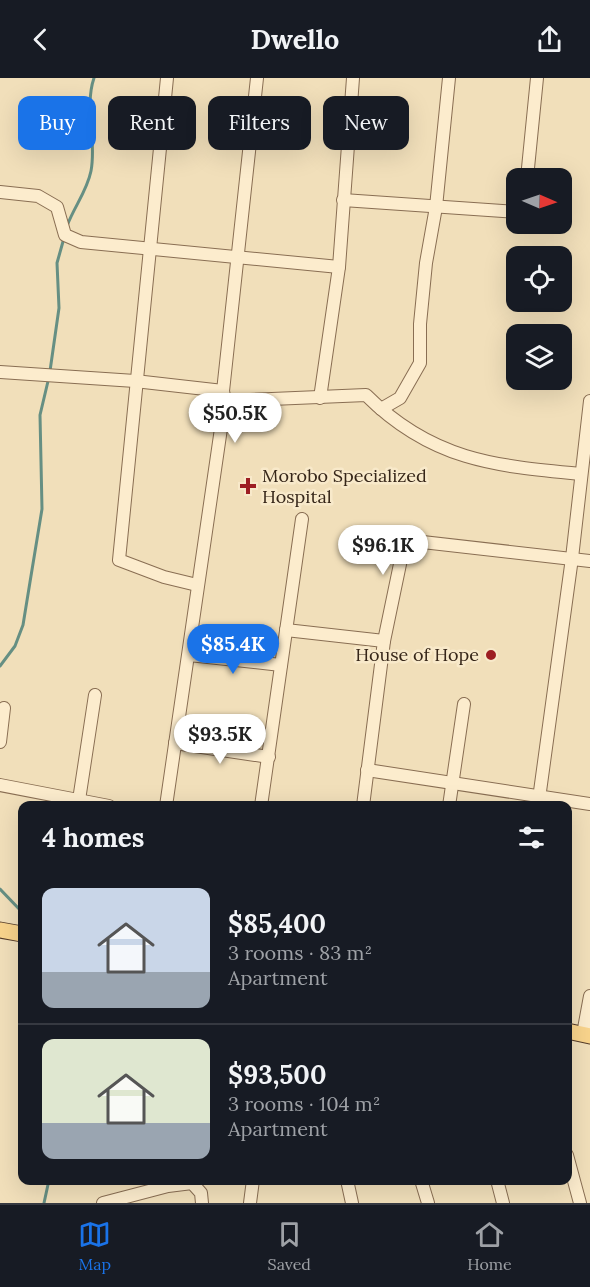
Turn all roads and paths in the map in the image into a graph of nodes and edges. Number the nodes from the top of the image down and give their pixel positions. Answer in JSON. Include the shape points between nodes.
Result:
{"nodes":[{"id":1,"x":167,"y":78,"type":"edge"},
{"id":2,"x":257,"y":78,"type":"edge"},
{"id":3,"x":353,"y":78,"type":"edge"},
{"id":4,"x":449,"y":78,"type":"edge"},
{"id":5,"x":537,"y":78,"type":"edge"},
{"id":6,"x":527,"y":168,"type":"edge"},
{"id":7,"x":0,"y":192,"type":"edge"},
{"id":8,"x":344,"y":200,"type":"junction"},
{"id":9,"x":436,"y":207,"type":"junction"},
{"id":10,"x":506,"y":211,"type":"edge"},
{"id":11,"x":150,"y":250,"type":"junction"},
{"id":12,"x":237,"y":259,"type":"junction"},
{"id":13,"x":339,"y":267,"type":"junction"},
{"id":14,"x":0,"y":372,"type":"edge"},
{"id":15,"x":135,"y":381,"type":"junction"},
{"id":16,"x":224,"y":396,"type":"junction"},
{"id":17,"x":320,"y":398,"type":"junction"},
{"id":18,"x":590,"y":401,"type":"edge"},
{"id":19,"x":381,"y":409,"type":"junction"},
{"id":20,"x":581,"y":474,"type":"junction"},
{"id":21,"x":302,"y":519,"type":"dead end"},
{"id":22,"x":572,"y":558,"type":"junction"},
{"id":23,"x":590,"y":561,"type":"edge"},
{"id":24,"x":197,"y":585,"type":"junction"},
{"id":25,"x":286,"y":630,"type":"junction"},
{"id":26,"x":384,"y":641,"type":"junction"},
{"id":27,"x":189,"y":655,"type":"junction"},
{"id":28,"x":281,"y":665,"type":"junction"},
{"id":29,"x":95,"y":695,"type":"dead end"},
{"id":30,"x":464,"y":704,"type":"dead end"},
{"id":31,"x":4,"y":708,"type":"dead end"},
{"id":32,"x":0,"y":742,"type":"edge"},
{"id":33,"x":175,"y":743,"type":"junction"},
{"id":34,"x":269,"y":757,"type":"junction"},
{"id":35,"x":368,"y":770,"type":"junction"},
{"id":36,"x":453,"y":783,"type":"junction"},
{"id":37,"x":0,"y":785,"type":"edge"},
{"id":38,"x":79,"y":800,"type":"junction"},
{"id":39,"x":84,"y":801,"type":"edge"},
{"id":40,"x":167,"y":801,"type":"edge"},
{"id":41,"x":262,"y":801,"type":"edge"},
{"id":42,"x":364,"y":801,"type":"edge"},
{"id":43,"x":450,"y":801,"type":"edge"},
{"id":44,"x":539,"y":801,"type":"edge"},
{"id":45,"x":572,"y":803,"type":"edge"},
{"id":46,"x":590,"y":804,"type":"edge"},
{"id":47,"x":0,"y":930,"type":"edge"},
{"id":48,"x":18,"y":933,"type":"edge"},
{"id":49,"x":590,"y":996,"type":"edge"},
{"id":50,"x":586,"y":1035,"type":"edge"},
{"id":51,"x":572,"y":1175,"type":"edge"},
{"id":52,"x":158,"y":1185,"type":"edge"},
{"id":53,"x":194,"y":1185,"type":"edge"},
{"id":54,"x":252,"y":1185,"type":"edge"},
{"id":55,"x":347,"y":1185,"type":"edge"},
{"id":56,"x":423,"y":1185,"type":"edge"},
{"id":57,"x":498,"y":1185,"type":"edge"},
{"id":58,"x":131,"y":1200,"type":"edge"},
{"id":59,"x":590,"y":1201,"type":"edge"},
{"id":60,"x":103,"y":1203,"type":"edge"},
{"id":61,"x":202,"y":1203,"type":"edge"},
{"id":62,"x":250,"y":1203,"type":"edge"},
{"id":63,"x":352,"y":1203,"type":"edge"},
{"id":64,"x":428,"y":1203,"type":"edge"},
{"id":65,"x":503,"y":1203,"type":"edge"},
{"id":66,"x":579,"y":1203,"type":"edge"}],
"edges":[{"from":1,"to":11,"type":"street"},
{"from":2,"to":12,"type":"street"},
{"from":3,"to":8,"type":"street"},
{"from":4,"to":9,"type":"street"},
{"from":5,"to":6,"type":"street"},
{"from":7,"to":11,"type":"street","via":[[38,196],[57,207],[65,235],[81,242]]},
{"from":8,"to":9,"type":"street"},
{"from":8,"to":13,"type":"street"},
{"from":9,"to":10,"type":"street"},
{"from":9,"to":19,"type":"street","via":[[422,305],[420,363],[400,398]]},
{"from":11,"to":12,"type":"street"},
{"from":11,"to":15,"type":"street"},
{"from":12,"to":13,"type":"street"},
{"from":12,"to":16,"type":"street"},
{"from":13,"to":17,"type":"street"},
{"from":14,"to":15,"type":"street"},
{"from":15,"to":16,"type":"street"},
{"from":15,"to":24,"type":"street","via":[[118,560]]},
{"from":16,"to":17,"type":"street"},
{"from":16,"to":24,"type":"street","via":[[218,460]]},
{"from":17,"to":19,"type":"street","via":[[366,394]]},
{"from":18,"to":20,"type":"street"},
{"from":19,"to":20,"type":"street","via":[[447,451],[501,467]]},
{"from":20,"to":22,"type":"street"},
{"from":21,"to":25,"type":"street"},
{"from":22,"to":23,"type":"street"},
{"from":22,"to":26,"type":"street","via":[[405,540]]},
{"from":22,"to":44,"type":"street"},
{"from":24,"to":27,"type":"street"},
{"from":25,"to":26,"type":"street"},
{"from":25,"to":28,"type":"street"},
{"from":26,"to":35,"type":"street"},
{"from":27,"to":28,"type":"street"},
{"from":27,"to":33,"type":"street"},
{"from":28,"to":34,"type":"street"},
{"from":29,"to":38,"type":"street"},
{"from":30,"to":36,"type":"street"},
{"from":31,"to":32,"type":"street"},
{"from":33,"to":34,"type":"street"},
{"from":33,"to":40,"type":"street"},
{"from":34,"to":41,"type":"street"},
{"from":35,"to":36,"type":"street"},
{"from":35,"to":42,"type":"street"},
{"from":36,"to":43,"type":"street"},
{"from":36,"to":44,"type":"street"},
{"from":37,"to":38,"type":"street"},
{"from":38,"to":39,"type":"street"},
{"from":45,"to":46,"type":"street"},
{"from":47,"to":48,"type":"main road"},
{"from":49,"to":50,"type":"street"},
{"from":51,"to":66,"type":"street"},
{"from":52,"to":58,"type":"street"},
{"from":53,"to":61,"type":"street","via":[[201,1193]]},
{"from":54,"to":62,"type":"street"},
{"from":55,"to":63,"type":"street"},
{"from":56,"to":64,"type":"street"},
{"from":57,"to":65,"type":"street"},
{"from":58,"to":60,"type":"street"},
{"from":59,"to":66,"type":"street"}]}
